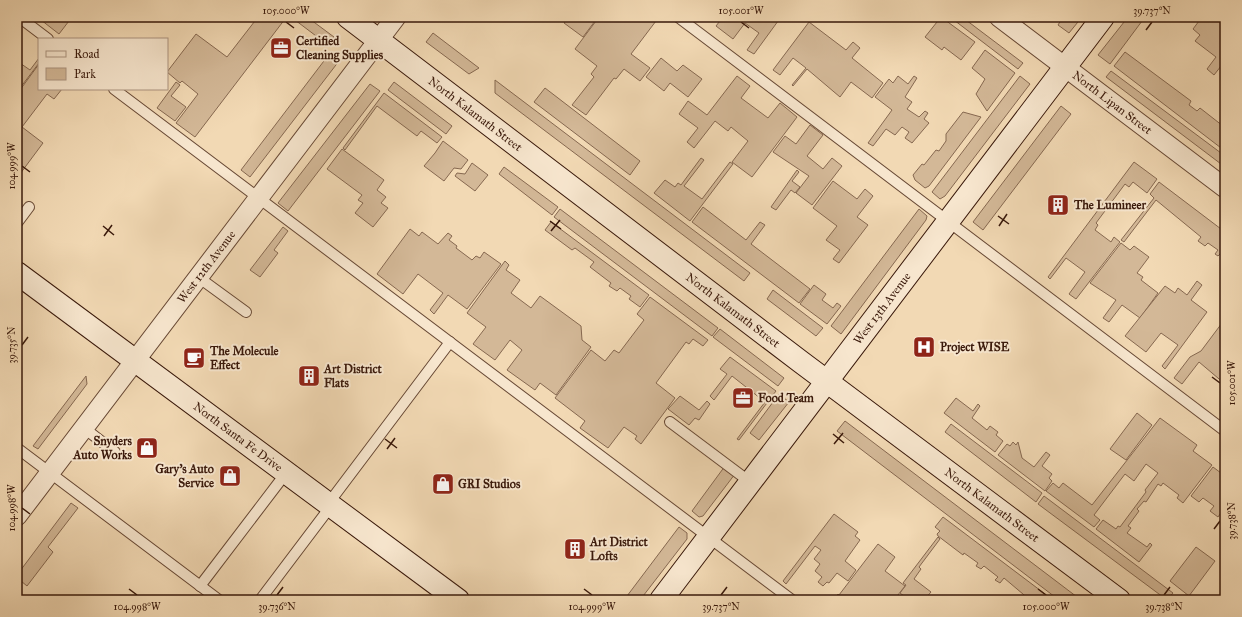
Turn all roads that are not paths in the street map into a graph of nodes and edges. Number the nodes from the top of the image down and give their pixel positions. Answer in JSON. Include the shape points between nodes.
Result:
{"nodes":[{"id":1,"x":19,"y":17,"type":"edge"},
{"id":2,"x":348,"y":17,"type":"edge"},
{"id":3,"x":396,"y":17,"type":"edge"},
{"id":4,"x":678,"y":17,"type":"edge"},
{"id":5,"x":998,"y":17,"type":"edge"},
{"id":6,"x":1103,"y":17,"type":"edge"},
{"id":7,"x":47,"y":38,"type":"edge"},
{"id":8,"x":379,"y":40,"type":"junction"},
{"id":9,"x":1064,"y":67,"type":"junction"},
{"id":10,"x":115,"y":90,"type":"edge"},
{"id":11,"x":1225,"y":188,"type":"edge"},
{"id":12,"x":258,"y":198,"type":"junction"},
{"id":13,"x":29,"y":207,"type":"dead end"},
{"id":14,"x":948,"y":221,"type":"junction"},
{"id":15,"x":17,"y":223,"type":"edge"},
{"id":16,"x":17,"y":273,"type":"edge"},
{"id":17,"x":198,"y":277,"type":"junction"},
{"id":18,"x":246,"y":312,"type":"dead end"},
{"id":19,"x":450,"y":342,"type":"junction"},
{"id":20,"x":135,"y":360,"type":"junction"},
{"id":21,"x":827,"y":381,"type":"junction"},
{"id":22,"x":670,"y":422,"type":"dead end"},
{"id":23,"x":84,"y":428,"type":"junction"},
{"id":24,"x":1225,"y":431,"type":"edge"},
{"id":25,"x":17,"y":448,"type":"edge"},
{"id":26,"x":115,"y":452,"type":"dead end"},
{"id":27,"x":50,"y":472,"type":"junction"},
{"id":28,"x":286,"y":473,"type":"junction"},
{"id":29,"x":750,"y":482,"type":"junction"},
{"id":30,"x":330,"y":505,"type":"junction"},
{"id":31,"x":17,"y":516,"type":"edge"},
{"id":32,"x":708,"y":537,"type":"junction"},
{"id":33,"x":200,"y":586,"type":"junction"},
{"id":34,"x":219,"y":600,"type":"edge"},
{"id":35,"x":260,"y":600,"type":"edge"},
{"id":36,"x":458,"y":600,"type":"edge"},
{"id":37,"x":661,"y":600,"type":"edge"},
{"id":38,"x":792,"y":600,"type":"edge"},
{"id":39,"x":1119,"y":600,"type":"edge"}],
"edges":[{"from":1,"to":7,"type":"lane"},
{"from":2,"to":8,"type":"main road","name":"North Kalamath Street"},
{"from":3,"to":8,"type":"street","name":"West 12th Avenue"},
{"from":4,"to":14,"type":"lane"},
{"from":5,"to":9,"type":"street","name":"North Lipan Street"},
{"from":6,"to":9,"type":"main road","name":"West 13th Avenue"},
{"from":8,"to":12,"type":"street","name":"West 12th Avenue"},
{"from":8,"to":21,"type":"main road","name":"North Kalamath Street"},
{"from":9,"to":11,"type":"street","name":"North Lipan Street"},
{"from":9,"to":14,"type":"main road","name":"West 13th Avenue"},
{"from":10,"to":12,"type":"lane"},
{"from":12,"to":17,"type":"street","name":"West 12th Avenue"},
{"from":12,"to":19,"type":"lane"},
{"from":13,"to":15,"type":"lane"},
{"from":14,"to":21,"type":"main road","name":"West 13th Avenue"},
{"from":14,"to":24,"type":"lane"},
{"from":16,"to":20,"type":"main road","name":"North Santa Fe Drive"},
{"from":17,"to":18,"type":"lane"},
{"from":17,"to":20,"type":"street","name":"West 12th Avenue"},
{"from":19,"to":30,"type":"lane"},
{"from":19,"to":32,"type":"lane"},
{"from":20,"to":23,"type":"street","name":"West 12th Avenue"},
{"from":20,"to":28,"type":"main road","name":"North Santa Fe Drive"},
{"from":21,"to":29,"type":"main road","name":"West 13th Avenue"},
{"from":21,"to":39,"type":"main road","name":"North Kalamath Street"},
{"from":22,"to":29,"type":"lane"},
{"from":23,"to":26,"type":"lane"},
{"from":23,"to":27,"type":"street","name":"West 12th Avenue"},
{"from":25,"to":27,"type":"lane"},
{"from":27,"to":31,"type":"street","name":"West 12th Avenue"},
{"from":27,"to":33,"type":"lane"},
{"from":28,"to":30,"type":"main road","name":"North Santa Fe Drive"},
{"from":28,"to":33,"type":"lane"},
{"from":29,"to":32,"type":"main road","name":"West 13th Avenue"},
{"from":30,"to":35,"type":"lane"},
{"from":30,"to":36,"type":"main road","name":"North Santa Fe Drive"},
{"from":32,"to":37,"type":"main road","name":"West 13th Avenue"},
{"from":32,"to":38,"type":"lane"},
{"from":33,"to":34,"type":"lane"}]}
